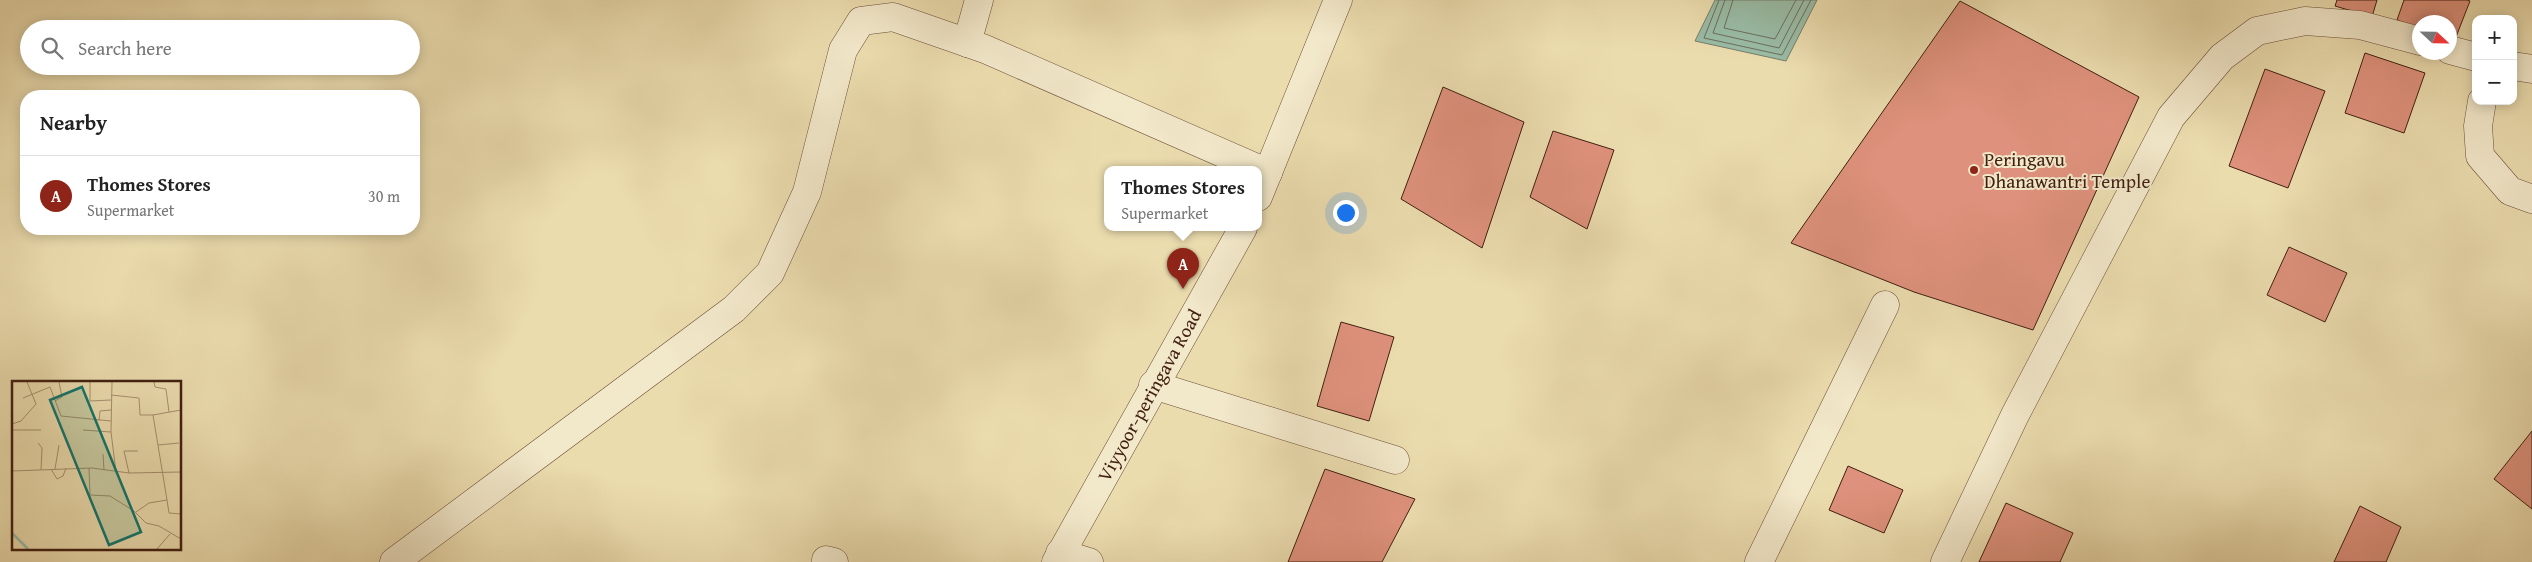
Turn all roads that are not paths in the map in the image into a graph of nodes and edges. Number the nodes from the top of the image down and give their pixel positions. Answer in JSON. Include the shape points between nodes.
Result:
{"nodes":[{"id":1,"x":980,"y":0,"type":"edge"},
{"id":2,"x":1338,"y":0,"type":"edge"},
{"id":3,"x":2412,"y":39,"type":"edge"},
{"id":4,"x":967,"y":43,"type":"junction"},
{"id":5,"x":2457,"y":52,"type":"edge"},
{"id":6,"x":2472,"y":56,"type":"edge"},
{"id":7,"x":2517,"y":67,"type":"edge"},
{"id":8,"x":2532,"y":69,"type":"edge"},
{"id":9,"x":2481,"y":105,"type":"edge"},
{"id":10,"x":1223,"y":166,"type":"edge"},
{"id":11,"x":1263,"y":185,"type":"edge"},
{"id":12,"x":2532,"y":199,"type":"edge"},
{"id":13,"x":1241,"y":231,"type":"edge"},
{"id":14,"x":1885,"y":305,"type":"dead end"},
{"id":15,"x":1153,"y":385,"type":"junction"},
{"id":16,"x":1395,"y":460,"type":"dead end"},
{"id":17,"x":1058,"y":558,"type":"edge"},
{"id":18,"x":394,"y":562,"type":"edge"},
{"id":19,"x":1089,"y":562,"type":"edge"},
{"id":20,"x":1759,"y":562,"type":"edge"},
{"id":21,"x":1945,"y":562,"type":"edge"}],
"edges":[{"from":1,"to":4,"type":"street"},
{"from":2,"to":11,"type":"street"},
{"from":3,"to":21,"type":"street","via":[[2360,24],[2305,21],[2257,31],[2222,57],[2171,117],[2015,415]]},
{"from":4,"to":10,"type":"street"},
{"from":4,"to":18,"type":"street","via":[[893,17],[861,21],[844,50],[807,192],[770,273],[734,309]]},
{"from":5,"to":6,"type":"street"},
{"from":7,"to":8,"type":"street"},
{"from":9,"to":12,"type":"street","via":[[2478,126],[2480,156],[2510,192]]},
{"from":13,"to":15,"type":"street","name":"Viyyoor-peringava Road"},
{"from":14,"to":20,"type":"street"},
{"from":15,"to":16,"type":"street"},
{"from":15,"to":17,"type":"street","name":"Viyyoor-peringava Road"},
{"from":17,"to":19,"type":"street"}]}
